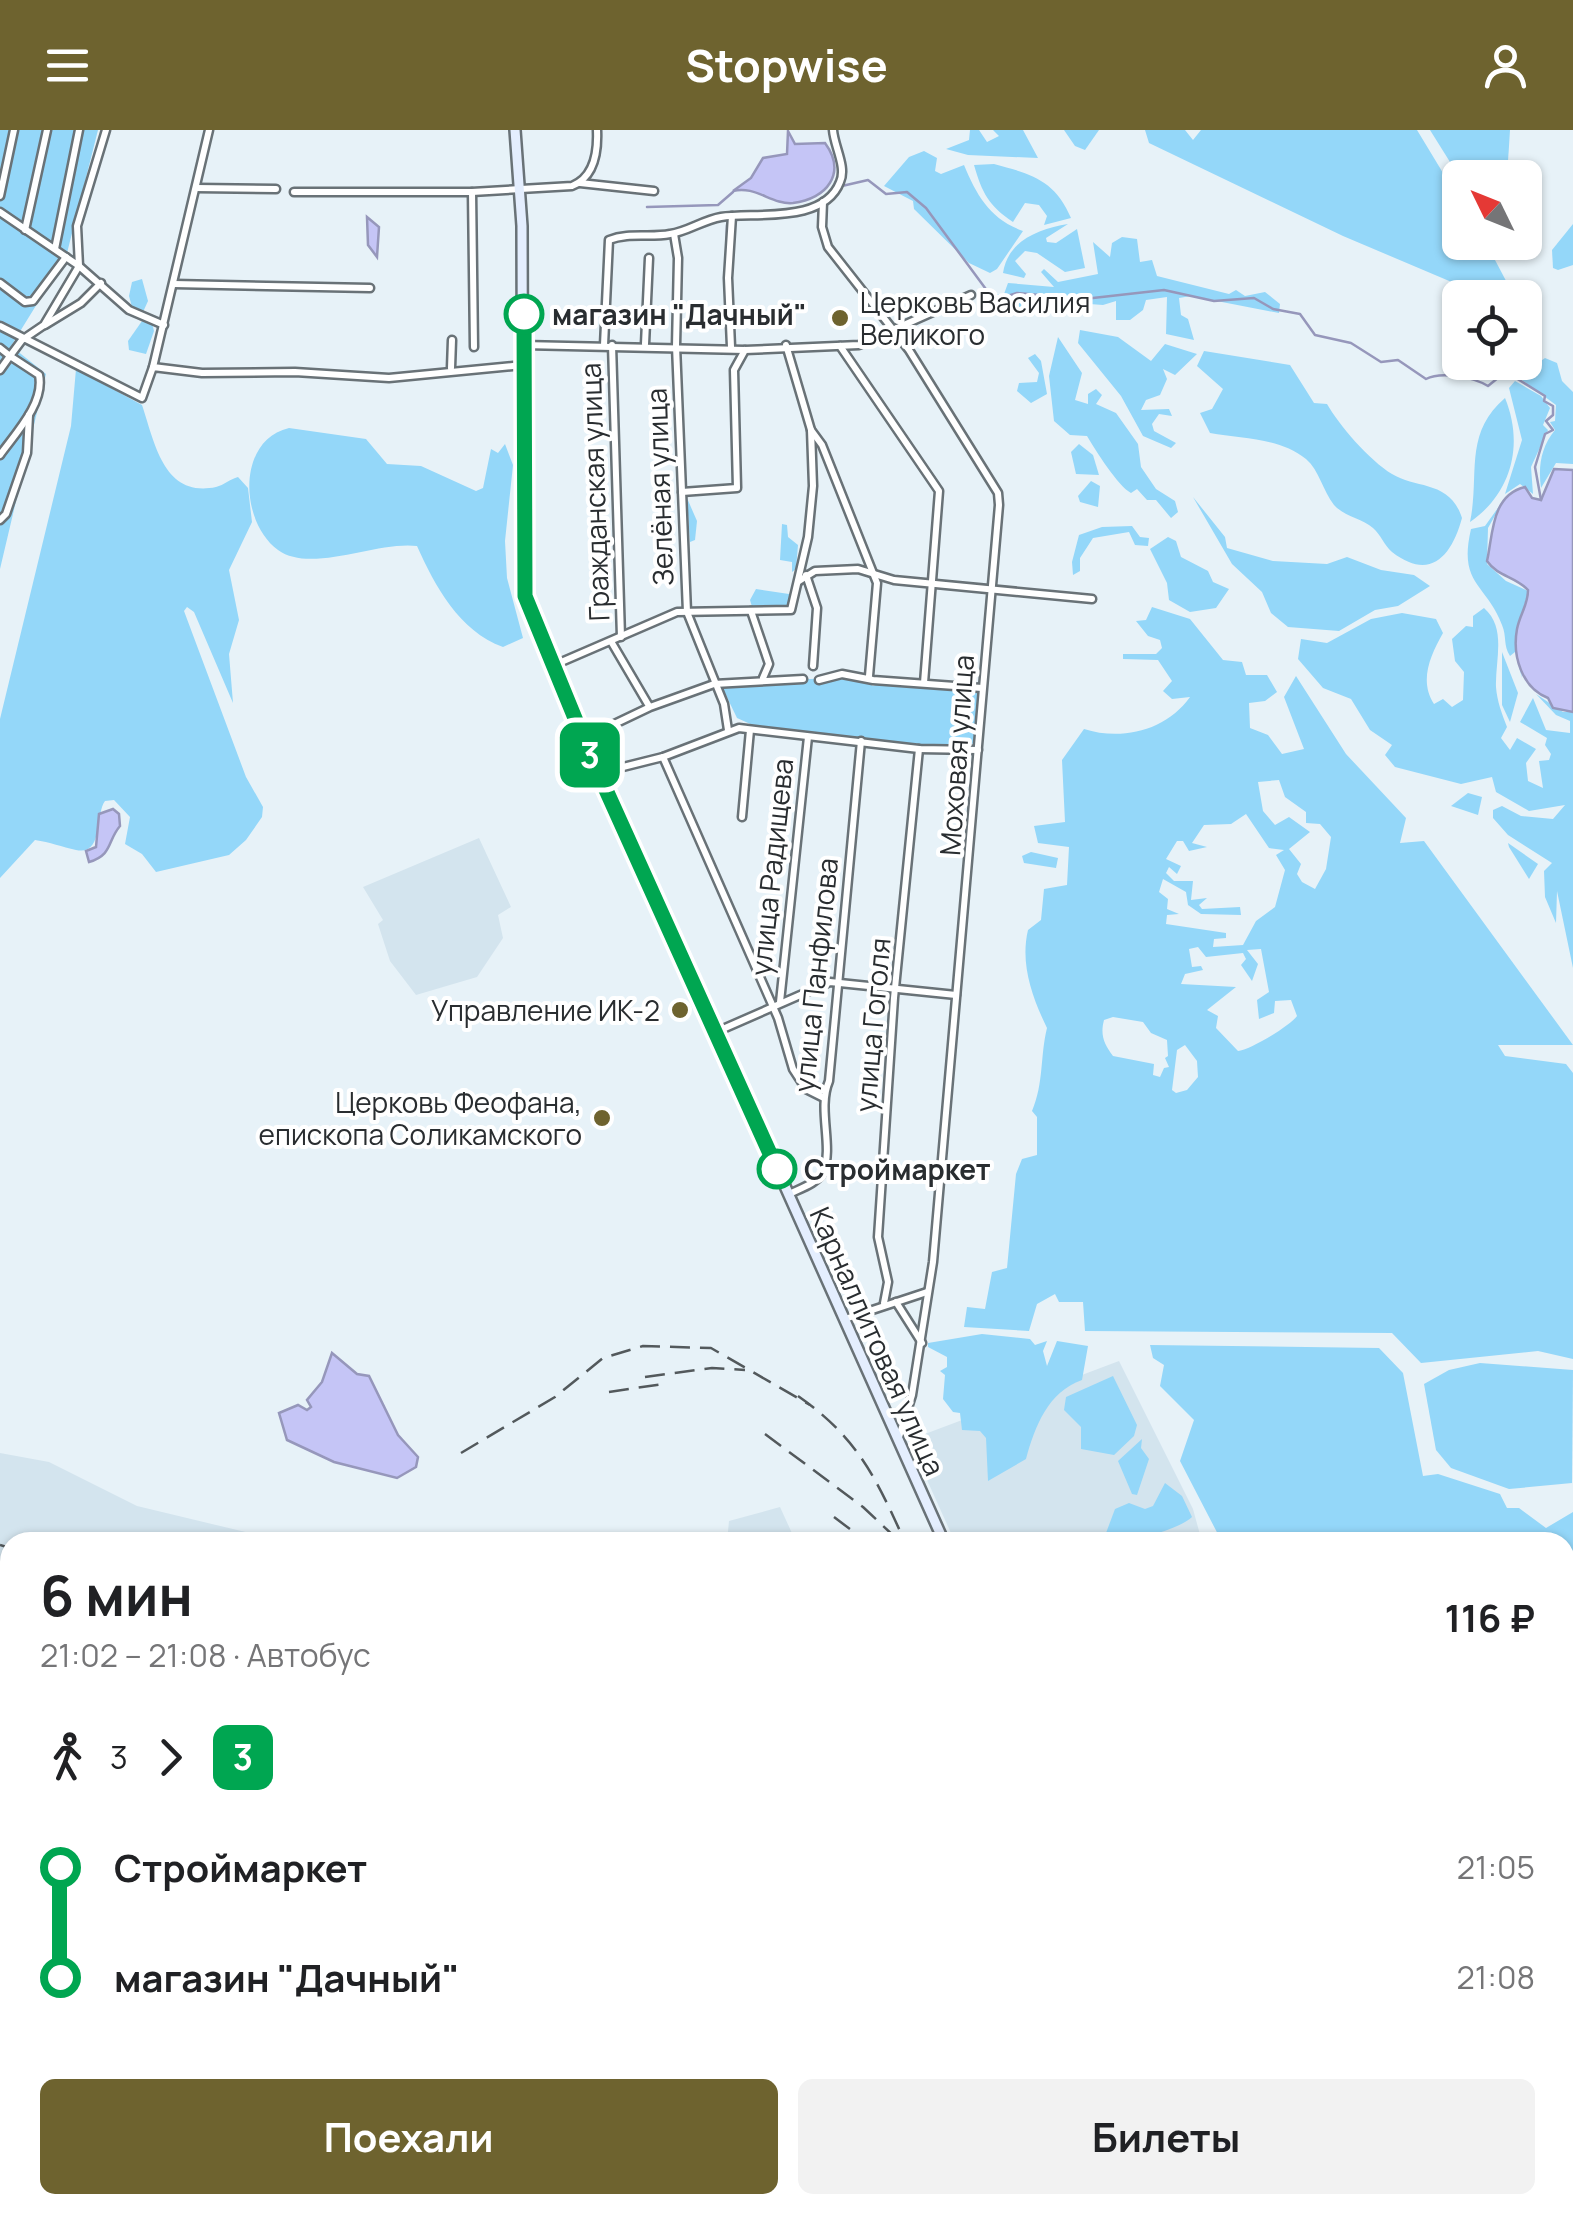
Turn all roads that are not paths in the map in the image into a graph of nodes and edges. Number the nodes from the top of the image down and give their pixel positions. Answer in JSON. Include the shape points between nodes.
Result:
{"nodes":[{"id":1,"x":14,"y":130,"type":"edge"},
{"id":2,"x":46,"y":130,"type":"edge"},
{"id":3,"x":80,"y":130,"type":"edge"},
{"id":4,"x":106,"y":130,"type":"edge"},
{"id":5,"x":209,"y":130,"type":"edge"},
{"id":6,"x":515,"y":130,"type":"edge"},
{"id":7,"x":597,"y":130,"type":"edge"},
{"id":8,"x":833,"y":130,"type":"edge"},
{"id":9,"x":580,"y":183,"type":"junction"},
{"id":10,"x":196,"y":188,"type":"junction"},
{"id":11,"x":276,"y":189,"type":"dead end"},
{"id":12,"x":519,"y":191,"type":"junction"},
{"id":13,"x":654,"y":191,"type":"dead end"},
{"id":14,"x":294,"y":192,"type":"dead end"},
{"id":15,"x":472,"y":192,"type":"junction"},
{"id":16,"x":0,"y":196,"type":"edge"},
{"id":17,"x":823,"y":202,"type":"junction"},
{"id":18,"x":0,"y":212,"type":"edge"},
{"id":19,"x":732,"y":216,"type":"junction"},
{"id":20,"x":26,"y":230,"type":"junction"},
{"id":21,"x":674,"y":234,"type":"junction"},
{"id":22,"x":55,"y":249,"type":"junction"},
{"id":23,"x":66,"y":257,"type":"junction"},
{"id":24,"x":649,"y":258,"type":"dead end"},
{"id":25,"x":79,"y":266,"type":"junction"},
{"id":26,"x":0,"y":283,"type":"edge"},
{"id":27,"x":100,"y":283,"type":"junction"},
{"id":28,"x":174,"y":284,"type":"junction"},
{"id":29,"x":370,"y":288,"type":"dead end"},
{"id":30,"x":971,"y":295,"type":"dead end"},
{"id":31,"x":164,"y":325,"type":"junction"},
{"id":32,"x":0,"y":326,"type":"edge"},
{"id":33,"x":44,"y":326,"type":"junction"},
{"id":34,"x":894,"y":332,"type":"junction"},
{"id":35,"x":22,"y":340,"type":"junction"},
{"id":36,"x":452,"y":340,"type":"dead end"},
{"id":37,"x":645,"y":344,"type":"junction"},
{"id":38,"x":523,"y":345,"type":"junction"},
{"id":39,"x":608,"y":345,"type":"junction"},
{"id":40,"x":786,"y":345,"type":"junction"},
{"id":41,"x":839,"y":345,"type":"junction"},
{"id":42,"x":676,"y":346,"type":"junction"},
{"id":43,"x":731,"y":346,"type":"junction"},
{"id":44,"x":474,"y":347,"type":"dead end"},
{"id":45,"x":0,"y":348,"type":"edge"},
{"id":46,"x":745,"y":350,"type":"junction"},
{"id":47,"x":10,"y":356,"type":"junction"},
{"id":48,"x":523,"y":365,"type":"junction"},
{"id":49,"x":153,"y":367,"type":"junction"},
{"id":50,"x":451,"y":368,"type":"junction"},
{"id":51,"x":0,"y":370,"type":"edge"},
{"id":52,"x":29,"y":414,"type":"junction"},
{"id":53,"x":811,"y":430,"type":"junction"},
{"id":54,"x":0,"y":456,"type":"edge"},
{"id":55,"x":682,"y":492,"type":"junction"},
{"id":56,"x":0,"y":520,"type":"edge"},
{"id":57,"x":871,"y":574,"type":"junction"},
{"id":58,"x":806,"y":575,"type":"junction"},
{"id":59,"x":798,"y":582,"type":"junction"},
{"id":60,"x":934,"y":584,"type":"junction"},
{"id":61,"x":992,"y":589,"type":"junction"},
{"id":62,"x":1092,"y":599,"type":"dead end"},
{"id":63,"x":752,"y":611,"type":"junction"},
{"id":64,"x":686,"y":612,"type":"junction"},
{"id":65,"x":620,"y":638,"type":"junction"},
{"id":66,"x":612,"y":643,"type":"junction"},
{"id":67,"x":552,"y":666,"type":"junction"},
{"id":68,"x":814,"y":666,"type":"dead end"},
{"id":69,"x":869,"y":676,"type":"junction"},
{"id":70,"x":762,"y":679,"type":"junction"},
{"id":71,"x":803,"y":679,"type":"dead end"},
{"id":72,"x":819,"y":680,"type":"dead end"},
{"id":73,"x":924,"y":683,"type":"junction"},
{"id":74,"x":714,"y":684,"type":"junction"},
{"id":75,"x":982,"y":688,"type":"junction"},
{"id":76,"x":650,"y":707,"type":"junction"},
{"id":77,"x":728,"y":730,"type":"junction"},
{"id":78,"x":750,"y":730,"type":"junction"},
{"id":79,"x":808,"y":736,"type":"junction"},
{"id":80,"x":583,"y":738,"type":"junction"},
{"id":81,"x":861,"y":741,"type":"junction"},
{"id":82,"x":919,"y":748,"type":"junction"},
{"id":83,"x":978,"y":750,"type":"junction"},
{"id":84,"x":663,"y":757,"type":"junction"},
{"id":85,"x":599,"y":773,"type":"junction"},
{"id":86,"x":742,"y":817,"type":"dead end"},
{"id":87,"x":838,"y":983,"type":"junction"},
{"id":88,"x":897,"y":990,"type":"junction"},
{"id":89,"x":956,"y":994,"type":"junction"},
{"id":90,"x":780,"y":1002,"type":"junction"},
{"id":91,"x":770,"y":1006,"type":"junction"},
{"id":92,"x":714,"y":1032,"type":"junction"},
{"id":93,"x":824,"y":1098,"type":"junction"},
{"id":94,"x":788,"y":1195,"type":"junction"},
{"id":95,"x":928,"y":1292,"type":"junction"},
{"id":96,"x":896,"y":1302,"type":"junction"},
{"id":97,"x":884,"y":1303,"type":"junction"},
{"id":98,"x":844,"y":1320,"type":"junction"},
{"id":99,"x":922,"y":1344,"type":"junction"},
{"id":100,"x":898,"y":1442,"type":"junction"},
{"id":101,"x":939,"y":1532,"type":"edge"}],
"edges":[{"from":1,"to":16,"type":"street"},
{"from":2,"to":20,"type":"street"},
{"from":3,"to":22,"type":"street"},
{"from":4,"to":25,"type":"street","via":[[77,226]]},
{"from":5,"to":10,"type":"street"},
{"from":6,"to":12,"type":"street","name":"Карналлитовая улица"},
{"from":7,"to":9,"type":"street","via":[[596,160]]},
{"from":8,"to":17,"type":"street","name":"Моховая улица","via":[[842,174]]},
{"from":9,"to":12,"type":"street"},
{"from":9,"to":13,"type":"street"},
{"from":10,"to":11,"type":"street"},
{"from":10,"to":28,"type":"street"},
{"from":12,"to":15,"type":"street"},
{"from":12,"to":38,"type":"street","name":"Карналлитовая улица"},
{"from":14,"to":15,"type":"street"},
{"from":15,"to":44,"type":"street"},
{"from":17,"to":19,"type":"street","via":[[783,214]]},
{"from":17,"to":34,"type":"street","name":"Моховая улица","via":[[828,247]]},
{"from":18,"to":20,"type":"street"},
{"from":19,"to":21,"type":"street"},
{"from":19,"to":43,"type":"street"},
{"from":20,"to":22,"type":"street"},
{"from":21,"to":39,"type":"street","name":"Гражданская улица","via":[[609,240]]},
{"from":21,"to":42,"type":"street","name":"Зелёная улица"},
{"from":22,"to":23,"type":"street"},
{"from":23,"to":25,"type":"street"},
{"from":23,"to":26,"type":"street","via":[[33,301]]},
{"from":24,"to":37,"type":"street"},
{"from":25,"to":27,"type":"street"},
{"from":25,"to":33,"type":"street"},
{"from":27,"to":31,"type":"street","via":[[129,310]]},
{"from":27,"to":33,"type":"street"},
{"from":28,"to":29,"type":"street"},
{"from":28,"to":31,"type":"street"},
{"from":30,"to":34,"type":"street"},
{"from":31,"to":49,"type":"street"},
{"from":32,"to":35,"type":"street"},
{"from":33,"to":35,"type":"street"},
{"from":34,"to":41,"type":"street"},
{"from":34,"to":61,"type":"street","name":"Моховая улица","via":[[998,494]]},
{"from":35,"to":47,"type":"street"},
{"from":35,"to":49,"type":"street","via":[[142,398]]},
{"from":36,"to":50,"type":"street"},
{"from":37,"to":39,"type":"street"},
{"from":37,"to":42,"type":"street"},
{"from":38,"to":39,"type":"street"},
{"from":38,"to":48,"type":"street","name":"Карналлитовая улица"},
{"from":39,"to":65,"type":"street","name":"Гражданская улица"},
{"from":40,"to":41,"type":"street"},
{"from":40,"to":46,"type":"street"},
{"from":40,"to":53,"type":"street"},
{"from":41,"to":60,"type":"street","via":[[939,491]]},
{"from":42,"to":43,"type":"street"},
{"from":42,"to":55,"type":"street","name":"Зелёная улица"},
{"from":43,"to":46,"type":"street"},
{"from":45,"to":47,"type":"street"},
{"from":46,"to":55,"type":"street","via":[[734,370],[737,488]]},
{"from":47,"to":51,"type":"street"},
{"from":47,"to":52,"type":"street","via":[[39,375],[42,386]]},
{"from":48,"to":50,"type":"street"},
{"from":48,"to":67,"type":"street","name":"Карналлитовая улица","via":[[522,571],[532,620]]},
{"from":49,"to":50,"type":"street","via":[[389,378]]},
{"from":52,"to":54,"type":"street"},
{"from":52,"to":56,"type":"street","via":[[27,453]]},
{"from":53,"to":57,"type":"street"},
{"from":53,"to":59,"type":"street","via":[[813,486]]},
{"from":55,"to":64,"type":"street","name":"Зелёная улица"},
{"from":57,"to":58,"type":"street","via":[[833,568]]},
{"from":57,"to":60,"type":"street"},
{"from":57,"to":69,"type":"street","via":[[876,584]]},
{"from":58,"to":59,"type":"street"},
{"from":58,"to":68,"type":"street","via":[[816,608]]},
{"from":59,"to":63,"type":"street","via":[[796,600],[785,613]]},
{"from":60,"to":61,"type":"street"},
{"from":60,"to":73,"type":"street"},
{"from":61,"to":62,"type":"street"},
{"from":61,"to":75,"type":"street","name":"Моховая улица"},
{"from":63,"to":64,"type":"street"},
{"from":63,"to":70,"type":"street","via":[[769,664]]},
{"from":64,"to":65,"type":"street"},
{"from":64,"to":74,"type":"street","name":"Зелёная улица"},
{"from":65,"to":66,"type":"street"},
{"from":66,"to":67,"type":"street"},
{"from":66,"to":76,"type":"street","name":"Гражданская улица"},
{"from":67,"to":80,"type":"street","name":"Карналлитовая улица"},
{"from":69,"to":72,"type":"street"},
{"from":69,"to":73,"type":"street"},
{"from":70,"to":71,"type":"street"},
{"from":70,"to":74,"type":"street"},
{"from":73,"to":75,"type":"street"},
{"from":74,"to":76,"type":"street"},
{"from":74,"to":77,"type":"street","name":"Зелёная улица"},
{"from":75,"to":83,"type":"street","name":"Моховая улица"},
{"from":76,"to":80,"type":"street"},
{"from":77,"to":78,"type":"street"},
{"from":77,"to":84,"type":"street"},
{"from":78,"to":79,"type":"street"},
{"from":78,"to":86,"type":"street"},
{"from":79,"to":81,"type":"street"},
{"from":79,"to":90,"type":"street","name":"улица Радищева"},
{"from":80,"to":85,"type":"street","name":"Карналлитовая улица"},
{"from":81,"to":82,"type":"street"},
{"from":81,"to":87,"type":"street","name":"улица Панфилова"},
{"from":82,"to":83,"type":"street"},
{"from":82,"to":88,"type":"street","name":"улица Гоголя"},
{"from":83,"to":89,"type":"street","name":"Моховая улица"},
{"from":84,"to":85,"type":"street"},
{"from":84,"to":91,"type":"street"},
{"from":85,"to":92,"type":"street","name":"Карналлитовая улица"},
{"from":87,"to":88,"type":"street"},
{"from":87,"to":90,"type":"street"},
{"from":87,"to":93,"type":"street","name":"улица Панфилова"},
{"from":88,"to":89,"type":"street"},
{"from":88,"to":97,"type":"street","name":"улица Гоголя","via":[[878,1237],[888,1282]]},
{"from":89,"to":95,"type":"street","name":"Моховая улица"},
{"from":90,"to":91,"type":"street"},
{"from":91,"to":92,"type":"street"},
{"from":91,"to":93,"type":"street","via":[[793,1069],[806,1089]]},
{"from":92,"to":94,"type":"street","name":"Карналлитовая улица"},
{"from":93,"to":94,"type":"street","name":"улица Панфилова","via":[[824,1169]]},
{"from":94,"to":98,"type":"street","name":"Карналлитовая улица"},
{"from":95,"to":96,"type":"street"},
{"from":95,"to":99,"type":"street","name":"Моховая улица"},
{"from":96,"to":97,"type":"street"},
{"from":96,"to":99,"type":"street"},
{"from":97,"to":98,"type":"street"},
{"from":98,"to":100,"type":"street","name":"Карналлитовая улица"},
{"from":99,"to":100,"type":"street","name":"Моховая улица"},
{"from":100,"to":101,"type":"street","name":"Карналлитовая улица"}]}
